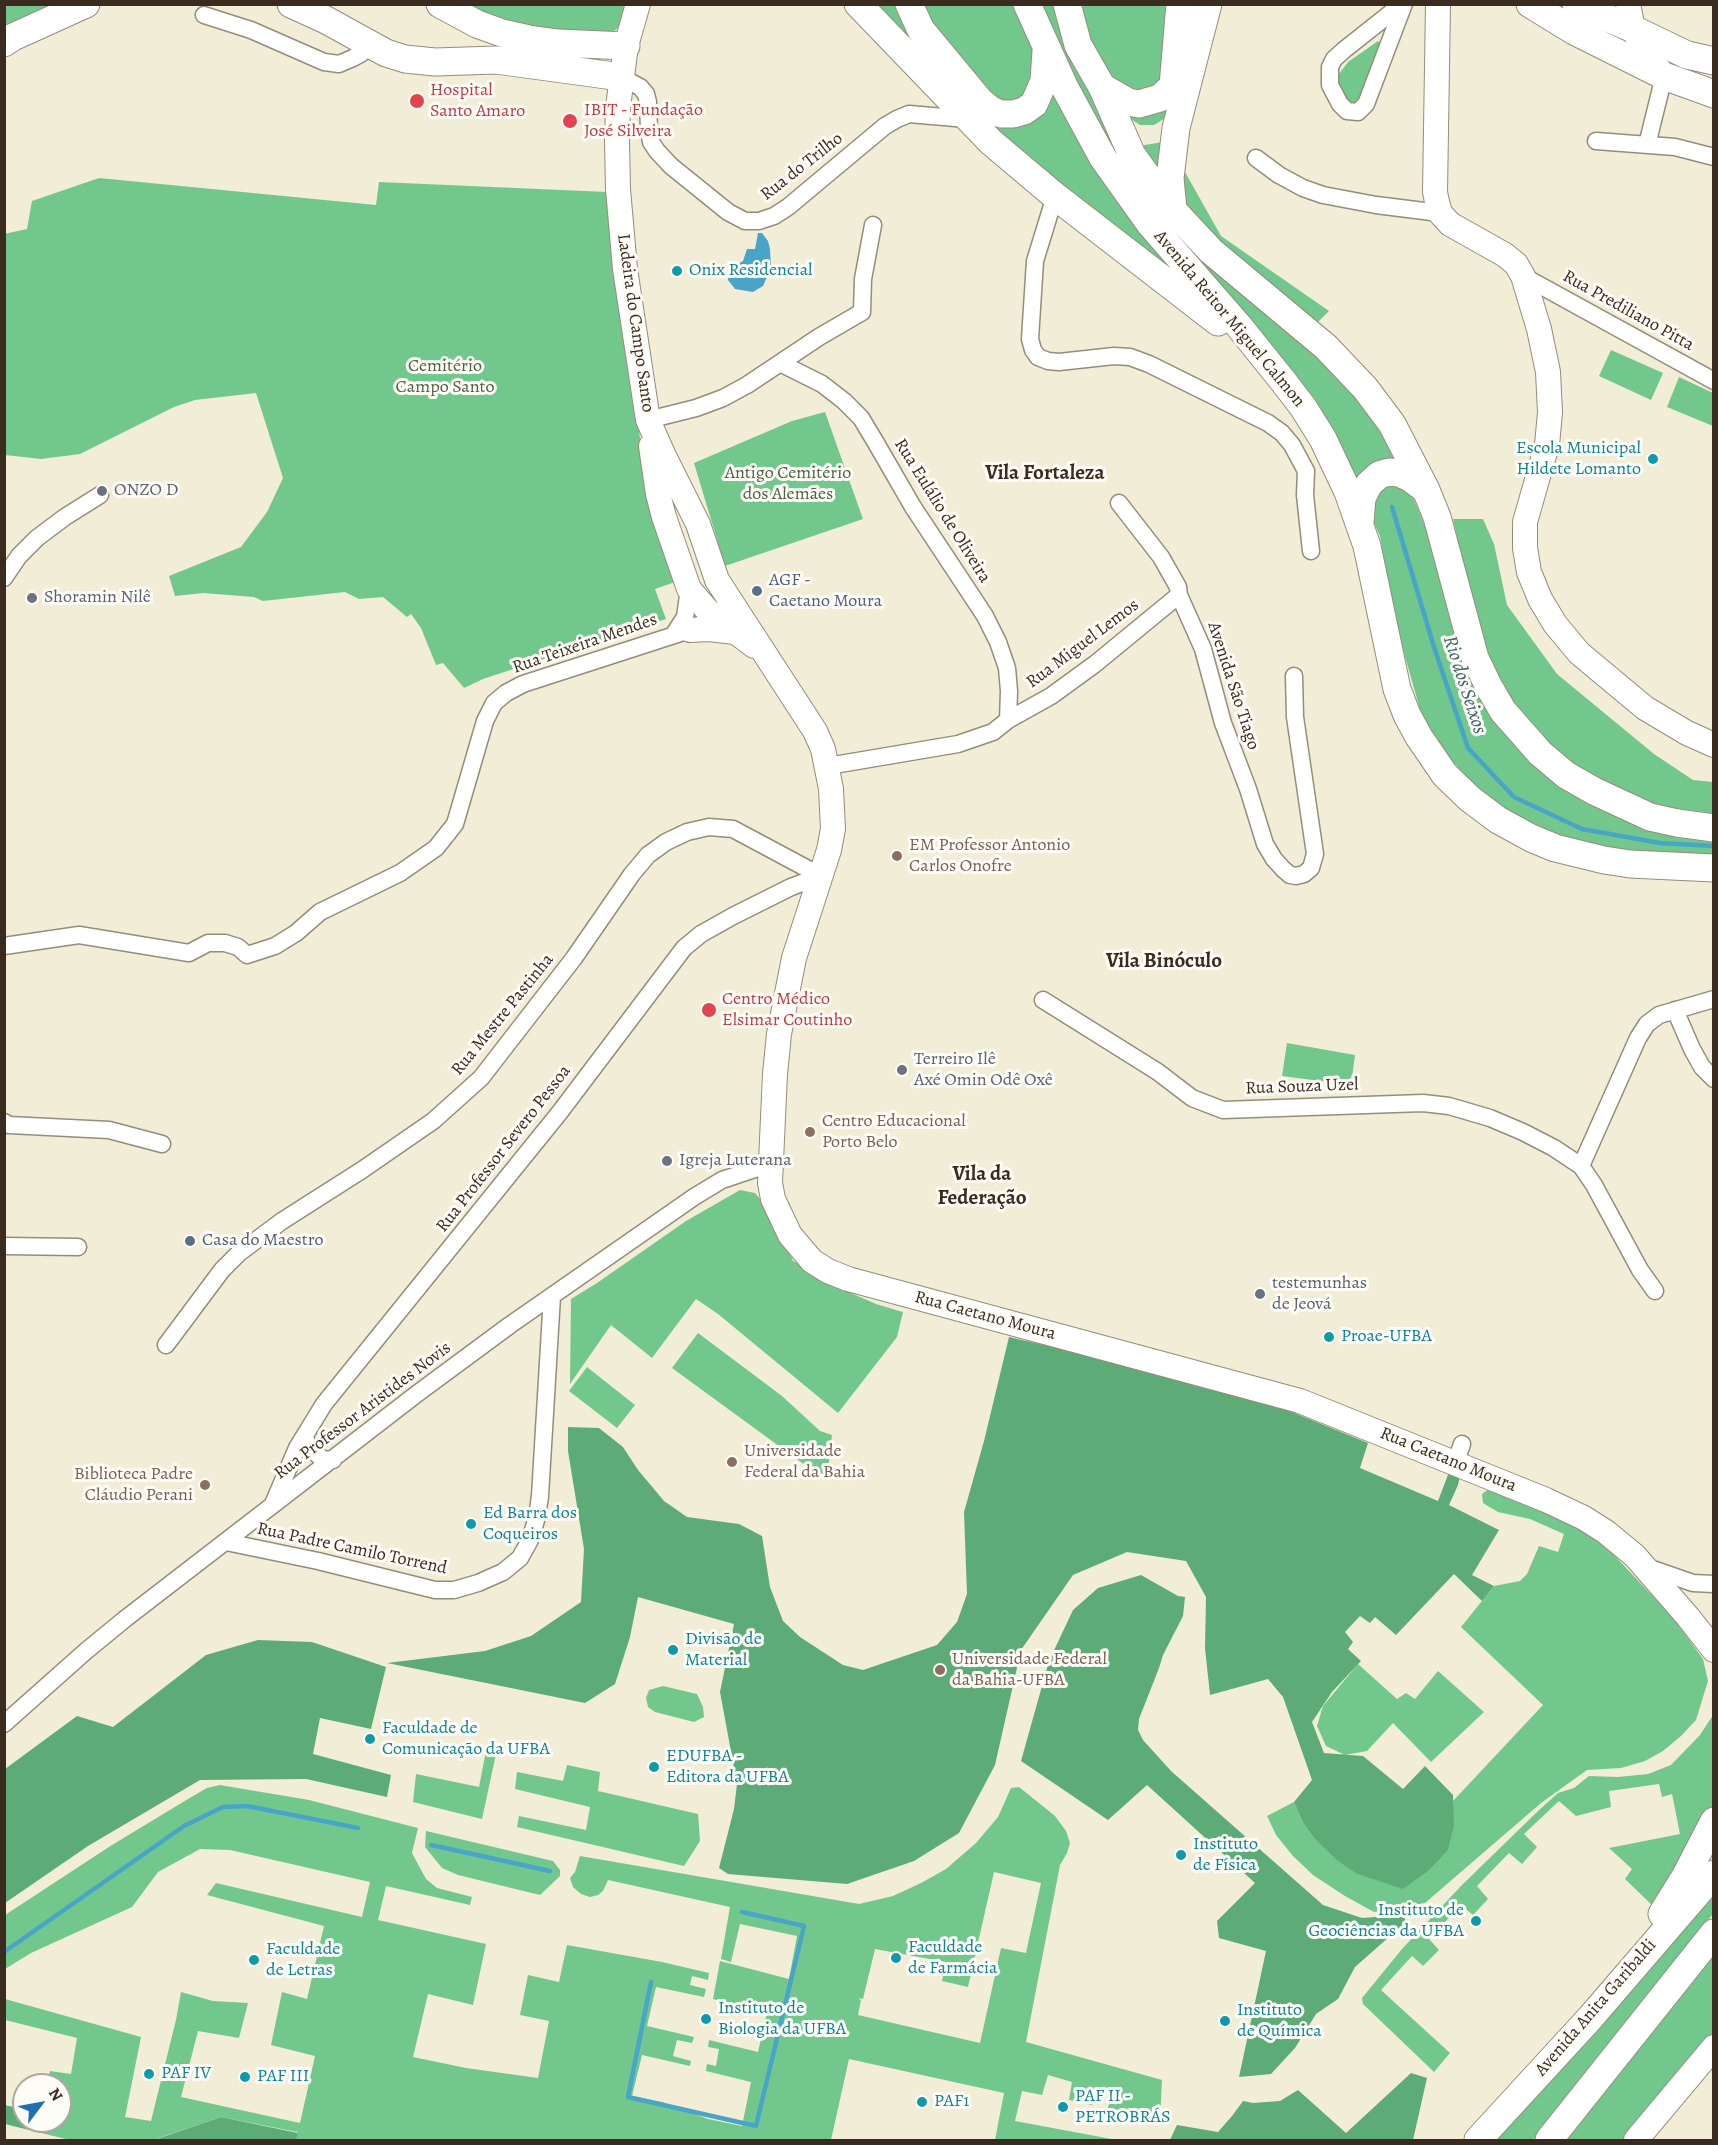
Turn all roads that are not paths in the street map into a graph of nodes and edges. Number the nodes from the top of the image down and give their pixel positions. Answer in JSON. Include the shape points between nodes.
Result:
{"nodes":[{"id":1,"x":86,"y":4,"type":"edge"},
{"id":2,"x":291,"y":4,"type":"edge"},
{"id":3,"x":440,"y":4,"type":"edge"},
{"id":4,"x":638,"y":4,"type":"edge"},
{"id":5,"x":858,"y":4,"type":"edge"},
{"id":6,"x":909,"y":4,"type":"edge"},
{"id":7,"x":1027,"y":4,"type":"edge"},
{"id":8,"x":1067,"y":4,"type":"edge"},
{"id":9,"x":1180,"y":4,"type":"edge"},
{"id":10,"x":1208,"y":4,"type":"edge"},
{"id":11,"x":1403,"y":4,"type":"edge"},
{"id":12,"x":1438,"y":4,"type":"edge"},
{"id":13,"x":1530,"y":4,"type":"edge"},
{"id":14,"x":1576,"y":4,"type":"edge"},
{"id":15,"x":1632,"y":13,"type":"edge"},
{"id":16,"x":204,"y":15,"type":"dead end"},
{"id":17,"x":628,"y":38,"type":"junction"},
{"id":18,"x":4,"y":43,"type":"edge"},
{"id":19,"x":369,"y":43,"type":"junction"},
{"id":20,"x":1046,"y":48,"type":"junction"},
{"id":21,"x":1713,"y":61,"type":"edge"},
{"id":22,"x":1664,"y":76,"type":"junction"},
{"id":23,"x":621,"y":77,"type":"junction"},
{"id":24,"x":1102,"y":87,"type":"junction"},
{"id":25,"x":1713,"y":94,"type":"edge"},
{"id":26,"x":968,"y":119,"type":"junction"},
{"id":27,"x":1596,"y":141,"type":"dead end"},
{"id":28,"x":1647,"y":145,"type":"junction"},
{"id":29,"x":1713,"y":157,"type":"edge"},
{"id":30,"x":1256,"y":158,"type":"dead end"},
{"id":31,"x":1055,"y":196,"type":"junction"},
{"id":32,"x":1173,"y":209,"type":"junction"},
{"id":33,"x":1440,"y":213,"type":"junction"},
{"id":34,"x":873,"y":225,"type":"dead end"},
{"id":35,"x":1523,"y":276,"type":"junction"},
{"id":36,"x":780,"y":363,"type":"junction"},
{"id":37,"x":1283,"y":381,"type":"junction"},
{"id":38,"x":1713,"y":381,"type":"edge"},
{"id":39,"x":648,"y":420,"type":"junction"},
{"id":40,"x":1426,"y":490,"type":"junction"},
{"id":41,"x":100,"y":495,"type":"dead end"},
{"id":42,"x":1119,"y":503,"type":"dead end"},
{"id":43,"x":691,"y":510,"type":"junction"},
{"id":44,"x":664,"y":517,"type":"junction"},
{"id":45,"x":1360,"y":523,"type":"junction"},
{"id":46,"x":1311,"y":551,"type":"dead end"},
{"id":47,"x":715,"y":576,"type":"junction"},
{"id":48,"x":4,"y":578,"type":"edge"},
{"id":49,"x":689,"y":589,"type":"junction"},
{"id":50,"x":1179,"y":595,"type":"junction"},
{"id":51,"x":708,"y":611,"type":"junction"},
{"id":52,"x":682,"y":632,"type":"junction"},
{"id":53,"x":738,"y":633,"type":"junction"},
{"id":54,"x":769,"y":659,"type":"junction"},
{"id":55,"x":1294,"y":676,"type":"dead end"},
{"id":56,"x":1008,"y":720,"type":"junction"},
{"id":57,"x":1713,"y":745,"type":"edge"},
{"id":58,"x":828,"y":766,"type":"junction"},
{"id":59,"x":1713,"y":828,"type":"edge"},
{"id":60,"x":1713,"y":868,"type":"edge"},
{"id":61,"x":821,"y":876,"type":"junction"},
{"id":62,"x":4,"y":946,"type":"edge"},
{"id":63,"x":1713,"y":999,"type":"edge"},
{"id":64,"x":1042,"y":1000,"type":"dead end"},
{"id":65,"x":1675,"y":1010,"type":"junction"},
{"id":66,"x":1713,"y":1079,"type":"edge"},
{"id":67,"x":4,"y":1122,"type":"edge"},
{"id":68,"x":162,"y":1144,"type":"dead end"},
{"id":69,"x":770,"y":1164,"type":"junction"},
{"id":70,"x":1581,"y":1166,"type":"junction"},
{"id":71,"x":4,"y":1246,"type":"edge"},
{"id":72,"x":78,"y":1247,"type":"dead end"},
{"id":73,"x":1655,"y":1291,"type":"dead end"},
{"id":74,"x":552,"y":1296,"type":"junction"},
{"id":75,"x":166,"y":1345,"type":"dead end"},
{"id":76,"x":305,"y":1435,"type":"junction"},
{"id":77,"x":333,"y":1460,"type":"junction"},
{"id":78,"x":272,"y":1504,"type":"junction"},
{"id":79,"x":226,"y":1542,"type":"junction"},
{"id":80,"x":1644,"y":1565,"type":"junction"},
{"id":81,"x":1713,"y":1584,"type":"edge"},
{"id":82,"x":1713,"y":1650,"type":"edge"},
{"id":83,"x":4,"y":1725,"type":"edge"},
{"id":84,"x":1713,"y":1821,"type":"edge"},
{"id":85,"x":1713,"y":1874,"type":"edge"},
{"id":86,"x":1713,"y":1933,"type":"edge"},
{"id":87,"x":1620,"y":1982,"type":"junction"},
{"id":88,"x":1713,"y":2047,"type":"edge"},
{"id":89,"x":1478,"y":2140,"type":"edge"},
{"id":90,"x":1549,"y":2140,"type":"edge"},
{"id":91,"x":1636,"y":2140,"type":"edge"}],
"edges":[{"from":1,"to":18,"type":"main road"},
{"from":2,"to":19,"type":"main road"},
{"from":3,"to":17,"type":"main road","via":[[477,24],[520,37],[558,43]]},
{"from":4,"to":17,"type":"main road","name":"Ladeira do Campo Santo"},
{"from":5,"to":26,"type":"main road"},
{"from":6,"to":20,"type":"main road","via":[[921,30],[980,101],[1001,114],[1024,111],[1034,104],[1044,81]]},
{"from":7,"to":20,"type":"main road","name":"Avenida Reitor Miguel Calmon"},
{"from":8,"to":24,"type":"main road","name":"Avenida Reitor Miguel Calmon","via":[[1078,45]]},
{"from":9,"to":24,"type":"main road","via":[[1173,86],[1160,98],[1138,104]]},
{"from":10,"to":32,"type":"main road","via":[[1176,128],[1170,178]]},
{"from":11,"to":11,"type":"street","via":[[1334,59],[1330,85],[1347,111],[1358,112],[1366,104]]},
{"from":12,"to":33,"type":"main road","via":[[1435,192]]},
{"from":13,"to":22,"type":"main road"},
{"from":14,"to":15,"type":"main road"},
{"from":15,"to":21,"type":"main road","via":[[1687,55]]},
{"from":15,"to":22,"type":"main road","via":[[1644,50]]},
{"from":16,"to":19,"type":"street","via":[[251,30],[324,62],[339,63],[353,58]]},
{"from":17,"to":23,"type":"main road","name":"Ladeira do Campo Santo"},
{"from":19,"to":23,"type":"main road","via":[[386,53],[423,62],[495,60]]},
{"from":20,"to":37,"type":"main road","name":"Avenida Reitor Miguel Calmon","via":[[1085,127],[1124,188]]},
{"from":22,"to":25,"type":"main road"},
{"from":22,"to":28,"type":"street"},
{"from":23,"to":26,"type":"street","name":"Rua do Trilho","via":[[646,94],[651,142],[657,151],[728,212],[745,221],[759,221],[788,207],[897,119],[909,114]]},
{"from":23,"to":39,"type":"main road","name":"Ladeira do Campo Santo","via":[[616,142],[618,189]]},
{"from":24,"to":32,"type":"main road","name":"Avenida Reitor Miguel Calmon","via":[[1132,154]]},
{"from":26,"to":31,"type":"main road"},
{"from":27,"to":28,"type":"street"},
{"from":28,"to":29,"type":"street","via":[[1675,147]]},
{"from":30,"to":33,"type":"street","via":[[1279,175],[1323,195]]},
{"from":31,"to":37,"type":"main road","via":[[1214,318]]},
{"from":31,"to":46,"type":"street","via":[[1035,261],[1030,339],[1038,357],[1059,362],[1130,357],[1268,423],[1292,445],[1306,471]]},
{"from":32,"to":40,"type":"main road","name":"Avenida Reitor Miguel Calmon","via":[[1210,251],[1326,347],[1365,388],[1392,424]]},
{"from":33,"to":35,"type":"main road","via":[[1459,230],[1505,255]]},
{"from":34,"to":36,"type":"street","via":[[862,279],[862,312]]},
{"from":35,"to":38,"type":"street","name":"Rua Prediliano Pitta"},
{"from":35,"to":57,"type":"main road","via":[[1548,372],[1550,412],[1547,445],[1525,522],[1528,572],[1555,624],[1579,653],[1645,708]]},
{"from":36,"to":39,"type":"street","via":[[723,398]]},
{"from":36,"to":56,"type":"street","name":"Rua Eulálio de Oliveira","via":[[822,384],[861,418],[998,642],[1007,668]]},
{"from":37,"to":45,"type":"main road","name":"Avenida Reitor Miguel Calmon","via":[[1323,440]]},
{"from":39,"to":43,"type":"main road","name":"Ladeira do Campo Santo"},
{"from":39,"to":44,"type":"main road"},
{"from":40,"to":45,"type":"main road","via":[[1399,473],[1379,475],[1368,484],[1362,498]]},
{"from":40,"to":59,"type":"main road","name":"Avenida Reitor Miguel Calmon","via":[[1448,552],[1475,658],[1498,703],[1521,733],[1566,775],[1623,806],[1659,819]]},
{"from":41,"to":48,"type":"street","via":[[38,538]]},
{"from":42,"to":50,"type":"street","name":"Avenida São Tiago","via":[[1161,556]]},
{"from":43,"to":44,"type":"main road","via":[[676,505]]},
{"from":43,"to":47,"type":"main road","name":"Ladeira do Campo Santo"},
{"from":44,"to":49,"type":"main road"},
{"from":45,"to":60,"type":"main road","name":"Avenida Reitor Miguel Calmon","via":[[1397,689],[1419,737],[1445,775],[1498,820],[1555,848],[1630,864]]},
{"from":47,"to":49,"type":"main road"},
{"from":47,"to":51,"type":"street","name":"Rua Teixeira Mendes"},
{"from":47,"to":54,"type":"main road","name":"Ladeira do Campo Santo"},
{"from":49,"to":51,"type":"main road"},
{"from":49,"to":52,"type":"street","name":"Rua Teixeira Mendes"},
{"from":50,"to":55,"type":"street","name":"Avenida São Tiago","via":[[1203,649],[1232,751],[1265,844],[1274,859],[1296,876],[1311,868],[1315,854],[1295,717]]},
{"from":50,"to":56,"type":"street","name":"Rua Miguel Lemos","via":[[1095,664],[1051,696]]},
{"from":51,"to":52,"type":"street","name":"Rua Teixeira Mendes","via":[[702,622]]},
{"from":51,"to":53,"type":"main road"},
{"from":52,"to":53,"type":"main road","via":[[715,629]]},
{"from":52,"to":62,"type":"street","name":"Rua Teixeira Mendes","via":[[506,693],[485,721],[455,824],[436,848],[367,891],[320,912],[275,946],[247,955],[238,947],[208,943],[189,953],[79,935]]},
{"from":53,"to":54,"type":"main road"},
{"from":54,"to":58,"type":"main road","name":"Rua Caetano Moura","via":[[815,731]]},
{"from":56,"to":58,"type":"street","name":"Rua Miguel Lemos","via":[[993,732],[958,744]]},
{"from":58,"to":61,"type":"main road","name":"Rua Caetano Moura","via":[[833,830]]},
{"from":61,"to":69,"type":"main road","name":"Rua Caetano Moura","via":[[794,958],[786,997]]},
{"from":61,"to":75,"type":"street","name":"Rua Mestre Pastinha","via":[[733,830],[709,827],[666,842],[632,874],[574,958],[481,1078],[433,1120],[239,1253]]},
{"from":61,"to":76,"type":"street","name":"Rua Professor Severo Pessoa","via":[[733,916],[684,948],[560,1112],[324,1404]]},
{"from":63,"to":65,"type":"street"},
{"from":64,"to":70,"type":"street","name":"Rua Souza Uzel","via":[[1158,1072],[1192,1098],[1224,1110],[1423,1103],[1449,1106],[1522,1132]]},
{"from":65,"to":66,"type":"street","via":[[1692,1049]]},
{"from":65,"to":70,"type":"street","via":[[1647,1024],[1638,1038]]},
{"from":67,"to":68,"type":"street","via":[[108,1130]]},
{"from":69,"to":74,"type":"street","name":"Rua Professor Aristides Novis","via":[[722,1180]]},
{"from":69,"to":80,"type":"main road","name":"Rua Caetano Moura","via":[[773,1199],[790,1235],[812,1261],[828,1271],[889,1291],[1300,1401],[1458,1454],[1584,1518]]},
{"from":70,"to":73,"type":"street","name":"Rua Souza Uzel"},
{"from":71,"to":72,"type":"street"},
{"from":74,"to":77,"type":"street","name":"Rua Professor Aristides Novis"},
{"from":74,"to":79,"type":"street","name":"Rua Padre Camilo Torrend","via":[[537,1518],[520,1558],[503,1572],[478,1584],[435,1590]]},
{"from":76,"to":77,"type":"street","via":[[322,1459]]},
{"from":76,"to":78,"type":"street","name":"Rua Professor Severo Pessoa"},
{"from":77,"to":78,"type":"street","name":"Rua Professor Aristides Novis"},
{"from":78,"to":79,"type":"street","name":"Rua Professor Aristides Novis"},
{"from":79,"to":83,"type":"street","name":"Rua Professor Aristides Novis","via":[[94,1644]]},
{"from":80,"to":81,"type":"street","via":[[1693,1583]]},
{"from":80,"to":82,"type":"main road","name":"Rua Caetano Moura"},
{"from":84,"to":87,"type":"main road","via":[[1685,1877]]},
{"from":85,"to":87,"type":"main road","name":"Avenida Anita Garibaldi"},
{"from":86,"to":90,"type":"main road"},
{"from":87,"to":89,"type":"main road","name":"Avenida Anita Garibaldi"},
{"from":88,"to":91,"type":"main road"}]}
